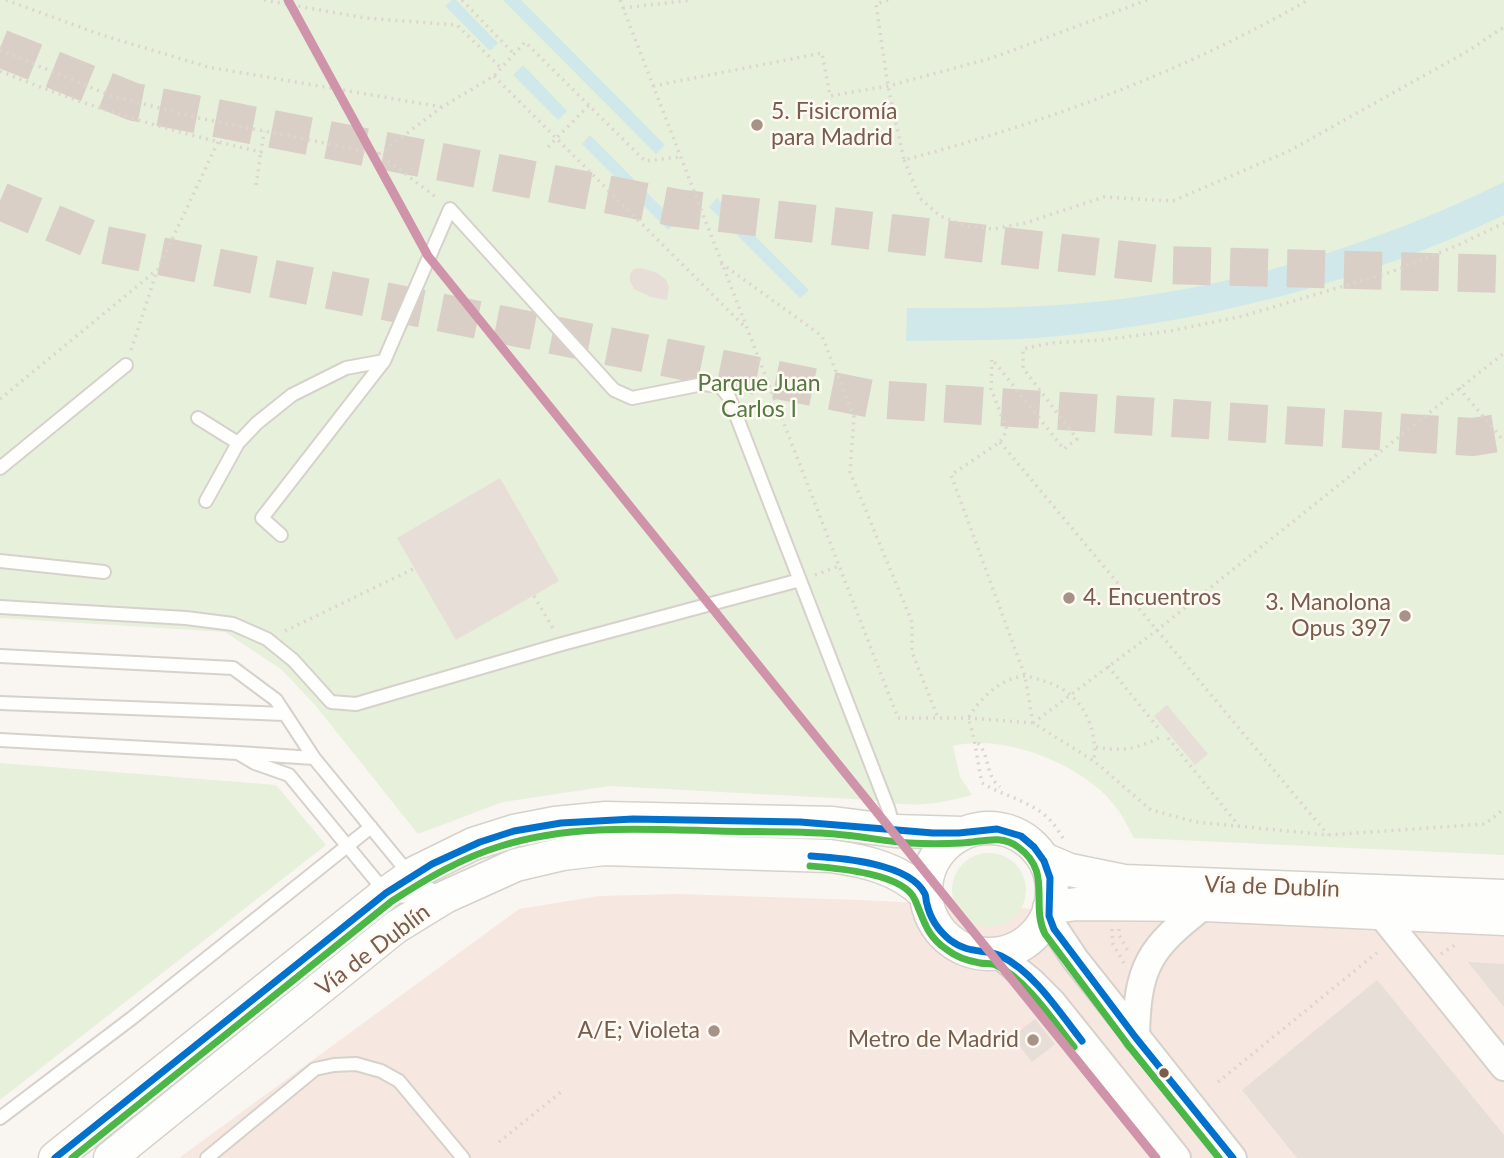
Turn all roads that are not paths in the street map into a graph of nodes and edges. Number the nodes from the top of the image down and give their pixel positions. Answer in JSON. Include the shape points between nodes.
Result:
{"nodes":[{"id":1,"x":384,"y":361,"type":"junction"},
{"id":2,"x":126,"y":365,"type":"road end"},
{"id":3,"x":198,"y":418,"type":"dead end"},
{"id":4,"x":238,"y":443,"type":"junction"},
{"id":5,"x":0,"y":468,"type":"edge"},
{"id":6,"x":206,"y":501,"type":"dead end"},
{"id":7,"x":281,"y":536,"type":"dead end"},
{"id":8,"x":0,"y":561,"type":"edge"},
{"id":9,"x":104,"y":572,"type":"dead end"},
{"id":10,"x":800,"y":580,"type":"junction"},
{"id":11,"x":0,"y":607,"type":"edge"},
{"id":12,"x":0,"y":656,"type":"edge"},
{"id":13,"x":0,"y":703,"type":"edge"},
{"id":14,"x":285,"y":714,"type":"junction"},
{"id":15,"x":0,"y":740,"type":"edge"},
{"id":16,"x":238,"y":753,"type":"junction"},
{"id":17,"x":314,"y":758,"type":"junction"},
{"id":18,"x":371,"y":827,"type":"junction"},
{"id":19,"x":895,"y":831,"type":"junction"},
{"id":20,"x":963,"y":833,"type":"junction"},
{"id":21,"x":348,"y":845,"type":"junction"},
{"id":22,"x":1044,"y":859,"type":"junction"},
{"id":23,"x":516,"y":865,"type":"junction"},
{"id":24,"x":416,"y":872,"type":"junction"},
{"id":25,"x":386,"y":893,"type":"junction"},
{"id":26,"x":925,"y":894,"type":"junction"},
{"id":27,"x":1504,"y":896,"type":"edge"},
{"id":28,"x":1205,"y":905,"type":"junction"},
{"id":29,"x":1048,"y":912,"type":"junction"},
{"id":30,"x":1504,"y":919,"type":"edge"},
{"id":31,"x":1378,"y":928,"type":"junction"},
{"id":32,"x":998,"y":954,"type":"junction"},
{"id":33,"x":1136,"y":1038,"type":"junction"},
{"id":34,"x":1504,"y":1067,"type":"edge"},
{"id":35,"x":0,"y":1118,"type":"edge"},
{"id":36,"x":55,"y":1158,"type":"edge"},
{"id":37,"x":110,"y":1158,"type":"edge"},
{"id":38,"x":207,"y":1158,"type":"edge"},
{"id":39,"x":463,"y":1158,"type":"edge"},
{"id":40,"x":1177,"y":1158,"type":"edge"},
{"id":41,"x":1233,"y":1158,"type":"edge"}],
"edges":[{"from":1,"to":4,"type":"lane","via":[[346,368],[292,395]]},
{"from":1,"to":7,"type":"lane","via":[[262,518]]},
{"from":1,"to":10,"type":"lane","via":[[450,208],[614,390],[632,398],[703,384],[720,386],[729,397]]},
{"from":2,"to":5,"type":"lane"},
{"from":3,"to":4,"type":"lane"},
{"from":4,"to":6,"type":"lane"},
{"from":8,"to":9,"type":"lane"},
{"from":10,"to":11,"type":"lane","via":[[356,704],[331,702],[267,639],[233,624]]},
{"from":10,"to":19,"type":"lane"},
{"from":12,"to":14,"type":"lane","via":[[233,668],[276,700]]},
{"from":13,"to":14,"type":"lane"},
{"from":14,"to":17,"type":"lane"},
{"from":15,"to":16,"type":"lane"},
{"from":16,"to":17,"type":"lane"},
{"from":16,"to":21,"type":"lane","via":[[289,775]]},
{"from":17,"to":18,"type":"lane"},
{"from":18,"to":21,"type":"lane"},
{"from":18,"to":24,"type":"lane","via":[[401,864]]},
{"from":19,"to":20,"type":"street","name":"Vía de Dublín"},
{"from":19,"to":24,"type":"street","name":"Vía de Dublín","via":[[833,823],[606,818],[514,831],[473,844]]},
{"from":20,"to":22,"type":"street","via":[[1002,829],[1020,836]]},
{"from":20,"to":26,"type":"street","via":[[936,856]]},
{"from":21,"to":25,"type":"lane"},
{"from":21,"to":35,"type":"lane"},
{"from":22,"to":27,"type":"street","name":"Vía de Dublín","via":[[1070,870],[1124,881]]},
{"from":22,"to":29,"type":"street","via":[[1051,883]]},
{"from":23,"to":25,"type":"lane","via":[[488,862],[418,895],[402,898]]},
{"from":23,"to":26,"type":"street","name":"Vía de Dublín","via":[[604,849],[830,856],[891,870]]},
{"from":23,"to":37,"type":"street","name":"Vía de Dublín","via":[[445,897],[396,927]]},
{"from":24,"to":25,"type":"street","name":"Vía de Dublín"},
{"from":25,"to":36,"type":"street","name":"Vía de Dublín"},
{"from":26,"to":32,"type":"street","via":[[936,924],[948,939],[965,949]]},
{"from":28,"to":29,"type":"street","name":"Vía de Dublín","via":[[1076,904]]},
{"from":28,"to":31,"type":"street","name":"Vía de Dublín"},
{"from":28,"to":33,"type":"street","via":[[1164,939],[1143,971],[1136,1004]]},
{"from":29,"to":32,"type":"street","via":[[1034,934]]},
{"from":29,"to":33,"type":"street","via":[[1076,959]]},
{"from":30,"to":31,"type":"street","name":"Vía de Dublín"},
{"from":31,"to":34,"type":"street"},
{"from":32,"to":40,"type":"street","via":[[1052,1002]]},
{"from":33,"to":41,"type":"street"},
{"from":38,"to":39,"type":"lane","via":[[315,1069],[345,1065],[381,1070],[399,1081]]}]}
